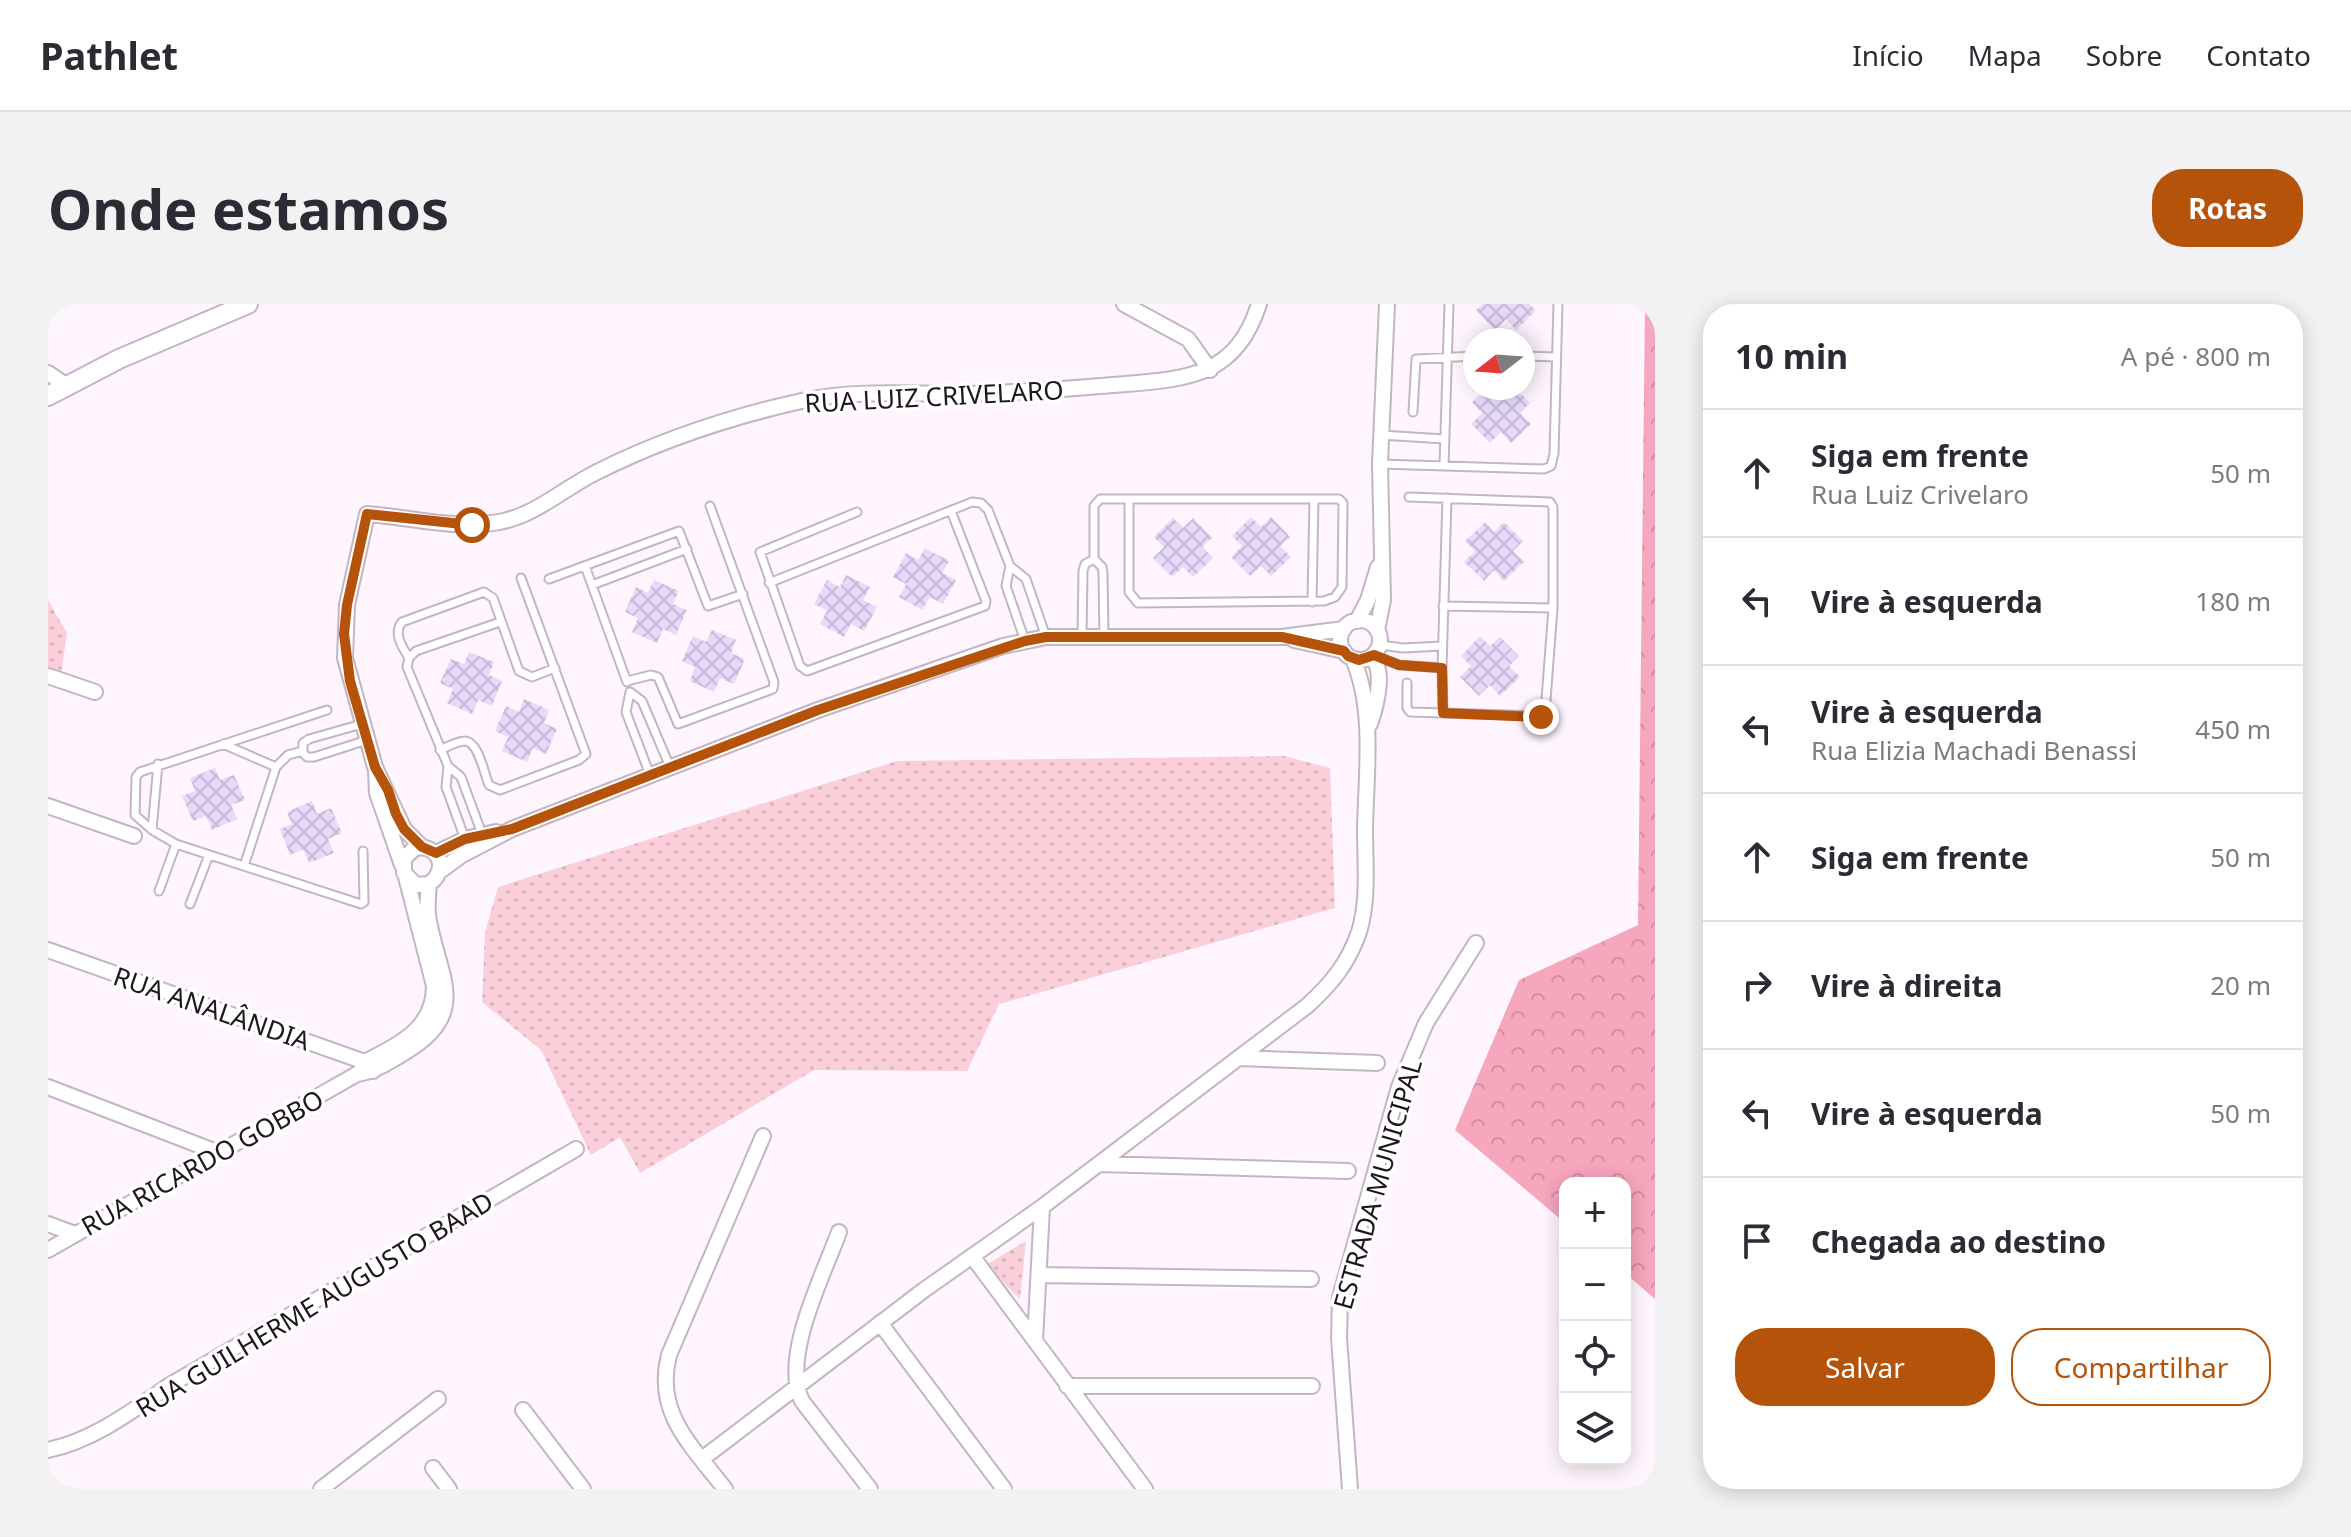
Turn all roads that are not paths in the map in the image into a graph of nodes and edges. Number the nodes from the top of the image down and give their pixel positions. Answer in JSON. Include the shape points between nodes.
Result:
{"nodes":[{"id":1,"x":248,"y":304,"type":"edge"},
{"id":2,"x":1124,"y":304,"type":"edge"},
{"id":3,"x":1259,"y":304,"type":"edge"},
{"id":4,"x":1387,"y":304,"type":"edge"},
{"id":5,"x":1449,"y":304,"type":"edge"},
{"id":6,"x":1558,"y":304,"type":"edge"},
{"id":7,"x":1447,"y":356,"type":"junction"},
{"id":8,"x":1463,"y":356,"type":"edge"},
{"id":9,"x":1535,"y":356,"type":"edge"},
{"id":10,"x":1556,"y":357,"type":"junction"},
{"id":11,"x":1210,"y":370,"type":"junction"},
{"id":12,"x":48,"y":373,"type":"edge"},
{"id":13,"x":67,"y":386,"type":"junction"},
{"id":14,"x":48,"y":396,"type":"edge"},
{"id":15,"x":1413,"y":412,"type":"dead end"},
{"id":16,"x":1381,"y":435,"type":"junction"},
{"id":17,"x":1444,"y":439,"type":"junction"},
{"id":18,"x":1380,"y":464,"type":"junction"},
{"id":19,"x":1444,"y":466,"type":"junction"},
{"id":20,"x":1409,"y":497,"type":"dead end"},
{"id":21,"x":1447,"y":498,"type":"junction"},
{"id":22,"x":1129,"y":499,"type":"junction"},
{"id":23,"x":1314,"y":499,"type":"junction"},
{"id":24,"x":710,"y":506,"type":"dead end"},
{"id":25,"x":951,"y":511,"type":"junction"},
{"id":26,"x":857,"y":512,"type":"dead end"},
{"id":27,"x":687,"y":549,"type":"junction"},
{"id":28,"x":1094,"y":559,"type":"junction"},
{"id":29,"x":1381,"y":559,"type":"junction"},
{"id":30,"x":585,"y":566,"type":"junction"},
{"id":31,"x":1010,"y":566,"type":"junction"},
{"id":32,"x":521,"y":578,"type":"dead end"},
{"id":33,"x":549,"y":579,"type":"dead end"},
{"id":34,"x":769,"y":583,"type":"junction"},
{"id":35,"x":592,"y":585,"type":"junction"},
{"id":36,"x":743,"y":594,"type":"junction"},
{"id":37,"x":1032,"y":596,"type":"junction"},
{"id":38,"x":1083,"y":596,"type":"junction"},
{"id":39,"x":1103,"y":596,"type":"junction"},
{"id":40,"x":1312,"y":602,"type":"junction"},
{"id":41,"x":1013,"y":604,"type":"junction"},
{"id":42,"x":1443,"y":606,"type":"junction"},
{"id":43,"x":1553,"y":608,"type":"junction"},
{"id":44,"x":500,"y":622,"type":"junction"},
{"id":45,"x":1351,"y":625,"type":"junction"},
{"id":46,"x":1046,"y":637,"type":"junction"},
{"id":47,"x":1082,"y":637,"type":"junction"},
{"id":48,"x":1104,"y":637,"type":"junction"},
{"id":49,"x":1282,"y":637,"type":"junction"},
{"id":50,"x":1025,"y":641,"type":"junction"},
{"id":51,"x":1442,"y":646,"type":"junction"},
{"id":52,"x":1375,"y":647,"type":"junction"},
{"id":53,"x":1348,"y":655,"type":"junction"},
{"id":54,"x":409,"y":658,"type":"junction"},
{"id":55,"x":555,"y":668,"type":"junction"},
{"id":56,"x":1442,"y":668,"type":"junction"},
{"id":57,"x":48,"y":676,"type":"edge"},
{"id":58,"x":627,"y":681,"type":"junction"},
{"id":59,"x":1407,"y":683,"type":"dead end"},
{"id":60,"x":95,"y":692,"type":"dead end"},
{"id":61,"x":630,"y":692,"type":"junction"},
{"id":62,"x":327,"y":710,"type":"dead end"},
{"id":63,"x":1443,"y":713,"type":"junction"},
{"id":64,"x":650,"y":723,"type":"junction"},
{"id":65,"x":362,"y":724,"type":"junction"},
{"id":66,"x":633,"y":730,"type":"junction"},
{"id":67,"x":331,"y":733,"type":"junction"},
{"id":68,"x":1366,"y":735,"type":"junction"},
{"id":69,"x":367,"y":740,"type":"junction"},
{"id":70,"x":223,"y":744,"type":"junction"},
{"id":71,"x":337,"y":750,"type":"junction"},
{"id":72,"x":440,"y":750,"type":"junction"},
{"id":73,"x":303,"y":751,"type":"junction"},
{"id":74,"x":158,"y":764,"type":"junction"},
{"id":75,"x":448,"y":766,"type":"junction"},
{"id":76,"x":276,"y":767,"type":"junction"},
{"id":77,"x":375,"y":767,"type":"junction"},
{"id":78,"x":670,"y":767,"type":"junction"},
{"id":79,"x":650,"y":775,"type":"junction"},
{"id":80,"x":469,"y":799,"type":"junction"},
{"id":81,"x":452,"y":805,"type":"junction"},
{"id":82,"x":48,"y":806,"type":"edge"},
{"id":83,"x":512,"y":829,"type":"junction"},
{"id":84,"x":152,"y":830,"type":"junction"},
{"id":85,"x":482,"y":834,"type":"junction"},
{"id":86,"x":134,"y":836,"type":"dead end"},
{"id":87,"x":465,"y":839,"type":"junction"},
{"id":88,"x":176,"y":844,"type":"junction"},
{"id":89,"x":429,"y":850,"type":"junction"},
{"id":90,"x":363,"y":851,"type":"dead end"},
{"id":91,"x":209,"y":855,"type":"junction"},
{"id":92,"x":244,"y":866,"type":"junction"},
{"id":93,"x":404,"y":871,"type":"junction"},
{"id":94,"x":440,"y":871,"type":"junction"},
{"id":95,"x":429,"y":884,"type":"junction"},
{"id":96,"x":159,"y":891,"type":"dead end"},
{"id":97,"x":190,"y":904,"type":"dead end"},
{"id":98,"x":1476,"y":943,"type":"dead end"},
{"id":99,"x":48,"y":950,"type":"edge"},
{"id":100,"x":439,"y":1000,"type":"junction"},
{"id":101,"x":1238,"y":1058,"type":"junction"},
{"id":102,"x":1377,"y":1063,"type":"dead end"},
{"id":103,"x":365,"y":1069,"type":"junction"},
{"id":104,"x":48,"y":1087,"type":"edge"},
{"id":105,"x":763,"y":1136,"type":"dead end"},
{"id":106,"x":576,"y":1149,"type":"dead end"},
{"id":107,"x":219,"y":1153,"type":"junction"},
{"id":108,"x":1099,"y":1164,"type":"junction"},
{"id":109,"x":1348,"y":1171,"type":"dead end"},
{"id":110,"x":1042,"y":1207,"type":"junction"},
{"id":111,"x":48,"y":1224,"type":"edge"},
{"id":112,"x":839,"y":1232,"type":"dead end"},
{"id":113,"x":75,"y":1234,"type":"junction"},
{"id":114,"x":48,"y":1250,"type":"edge"},
{"id":115,"x":972,"y":1256,"type":"junction"},
{"id":116,"x":1040,"y":1275,"type":"junction"},
{"id":117,"x":1311,"y":1279,"type":"dead end"},
{"id":118,"x":880,"y":1323,"type":"junction"},
{"id":119,"x":1035,"y":1341,"type":"junction"},
{"id":120,"x":1067,"y":1386,"type":"junction"},
{"id":121,"x":1312,"y":1386,"type":"dead end"},
{"id":122,"x":796,"y":1389,"type":"junction"},
{"id":123,"x":438,"y":1399,"type":"dead end"},
{"id":124,"x":523,"y":1410,"type":"dead end"},
{"id":125,"x":48,"y":1450,"type":"edge"},
{"id":126,"x":702,"y":1459,"type":"junction"},
{"id":127,"x":433,"y":1468,"type":"dead end"},
{"id":128,"x":321,"y":1489,"type":"edge"},
{"id":129,"x":449,"y":1489,"type":"edge"},
{"id":130,"x":583,"y":1489,"type":"edge"},
{"id":131,"x":725,"y":1489,"type":"edge"},
{"id":132,"x":870,"y":1489,"type":"edge"},
{"id":133,"x":1004,"y":1489,"type":"edge"},
{"id":134,"x":1145,"y":1489,"type":"edge"},
{"id":135,"x":1350,"y":1489,"type":"edge"}],
"edges":[{"from":1,"to":13,"type":"street"},
{"from":2,"to":11,"type":"street","via":[[1188,339]]},
{"from":3,"to":11,"type":"street","via":[[1242,342]]},
{"from":4,"to":16,"type":"street"},
{"from":5,"to":7,"type":"lane"},
{"from":6,"to":10,"type":"lane"},
{"from":7,"to":8,"type":"lane"},
{"from":7,"to":15,"type":"lane","via":[[1416,359]]},
{"from":7,"to":17,"type":"lane"},
{"from":9,"to":10,"type":"lane"},
{"from":10,"to":19,"type":"lane","via":[[1551,466]]},
{"from":11,"to":65,"type":"street","name":"RUA LUIZ CRIVELARO","via":[[1131,384],[810,399],[679,436],[500,522],[472,525],[367,514],[344,634]]},
{"from":12,"to":13,"type":"street"},
{"from":13,"to":14,"type":"street"},
{"from":16,"to":17,"type":"lane"},
{"from":16,"to":18,"type":"street"},
{"from":17,"to":19,"type":"lane"},
{"from":18,"to":19,"type":"lane"},
{"from":18,"to":29,"type":"street"},
{"from":20,"to":21,"type":"lane"},
{"from":21,"to":42,"type":"lane"},
{"from":21,"to":43,"type":"lane","via":[[1553,505]]},
{"from":22,"to":23,"type":"lane"},
{"from":22,"to":28,"type":"lane","via":[[1100,499],[1095,504]]},
{"from":22,"to":40,"type":"lane","via":[[1129,592],[1138,603]]},
{"from":23,"to":40,"type":"lane"},
{"from":23,"to":40,"type":"lane","via":[[1343,503],[1342,587],[1330,600]]},
{"from":24,"to":36,"type":"lane"},
{"from":25,"to":31,"type":"lane","via":[[972,502],[985,506]]},
{"from":25,"to":34,"type":"lane"},
{"from":25,"to":34,"type":"lane","via":[[986,601],[983,607],[810,672],[800,666]]},
{"from":26,"to":34,"type":"lane","via":[[761,551]]},
{"from":27,"to":30,"type":"lane","via":[[677,531]]},
{"from":27,"to":35,"type":"lane"},
{"from":27,"to":36,"type":"lane","via":[[708,606]]},
{"from":28,"to":38,"type":"lane","via":[[1083,568]]},
{"from":28,"to":39,"type":"lane","via":[[1102,567]]},
{"from":29,"to":45,"type":"street","via":[[1368,600]]},
{"from":29,"to":52,"type":"street","via":[[1383,600]]},
{"from":30,"to":33,"type":"lane"},
{"from":30,"to":35,"type":"lane"},
{"from":31,"to":37,"type":"lane","via":[[1024,576]]},
{"from":31,"to":41,"type":"lane","via":[[1006,586]]},
{"from":32,"to":55,"type":"lane"},
{"from":35,"to":58,"type":"lane"},
{"from":36,"to":58,"type":"lane","via":[[774,682],[771,691],[678,724],[658,677]]},
{"from":37,"to":41,"type":"lane"},
{"from":37,"to":46,"type":"lane"},
{"from":38,"to":39,"type":"lane"},
{"from":38,"to":47,"type":"lane"},
{"from":39,"to":48,"type":"lane"},
{"from":41,"to":50,"type":"lane"},
{"from":42,"to":43,"type":"lane"},
{"from":42,"to":51,"type":"lane"},
{"from":43,"to":63,"type":"lane","via":[[1545,715]]},
{"from":44,"to":54,"type":"lane"},
{"from":44,"to":54,"type":"lane","via":[[493,598],[484,592],[405,621],[397,631]]},
{"from":44,"to":55,"type":"lane","via":[[519,671],[532,677]]},
{"from":45,"to":49,"type":"street"},
{"from":45,"to":52,"type":"street","via":[[1369,622]]},
{"from":45,"to":53,"type":"street","via":[[1340,640]]},
{"from":46,"to":47,"type":"street"},
{"from":46,"to":50,"type":"street"},
{"from":47,"to":48,"type":"street"},
{"from":48,"to":49,"type":"street"},
{"from":49,"to":53,"type":"street"},
{"from":50,"to":78,"type":"street","via":[[818,710]]},
{"from":51,"to":52,"type":"lane"},
{"from":51,"to":56,"type":"lane"},
{"from":52,"to":53,"type":"street"},
{"from":52,"to":56,"type":"lane","via":[[1399,665]]},
{"from":52,"to":68,"type":"street","via":[[1379,671]]},
{"from":53,"to":68,"type":"street","via":[[1362,682]]},
{"from":54,"to":72,"type":"lane","via":[[407,667]]},
{"from":55,"to":72,"type":"lane","via":[[586,748],[582,759],[500,790],[489,785],[470,743]]},
{"from":56,"to":63,"type":"lane"},
{"from":57,"to":60,"type":"street"},
{"from":58,"to":61,"type":"lane"},
{"from":59,"to":63,"type":"lane","via":[[1409,711]]},
{"from":61,"to":64,"type":"lane","via":[[642,701]]},
{"from":61,"to":66,"type":"lane","via":[[625,707]]},
{"from":62,"to":70,"type":"lane"},
{"from":64,"to":66,"type":"lane"},
{"from":64,"to":78,"type":"lane"},
{"from":65,"to":67,"type":"lane"},
{"from":65,"to":69,"type":"street"},
{"from":66,"to":79,"type":"lane"},
{"from":67,"to":71,"type":"lane"},
{"from":67,"to":73,"type":"lane","via":[[305,741]]},
{"from":68,"to":101,"type":"street","via":[[1365,888],[1351,953],[1340,973],[1307,1006]]},
{"from":69,"to":71,"type":"lane"},
{"from":69,"to":77,"type":"street"},
{"from":70,"to":74,"type":"lane"},
{"from":70,"to":76,"type":"lane"},
{"from":71,"to":73,"type":"lane","via":[[310,758]]},
{"from":72,"to":75,"type":"lane"},
{"from":73,"to":76,"type":"lane","via":[[288,755]]},
{"from":74,"to":84,"type":"lane"},
{"from":74,"to":84,"type":"lane","via":[[136,777],[135,815]]},
{"from":75,"to":80,"type":"lane","via":[[461,777]]},
{"from":75,"to":81,"type":"lane","via":[[445,781]]},
{"from":76,"to":92,"type":"lane"},
{"from":77,"to":89,"type":"street","via":[[404,829]]},
{"from":77,"to":93,"type":"street","via":[[377,793]]},
{"from":78,"to":79,"type":"street"},
{"from":79,"to":83,"type":"street"},
{"from":80,"to":81,"type":"lane"},
{"from":80,"to":85,"type":"lane"},
{"from":81,"to":87,"type":"lane"},
{"from":82,"to":86,"type":"street"},
{"from":83,"to":85,"type":"street"},
{"from":83,"to":94,"type":"street"},
{"from":84,"to":88,"type":"lane"},
{"from":85,"to":87,"type":"street"},
{"from":87,"to":89,"type":"street"},
{"from":88,"to":91,"type":"lane"},
{"from":88,"to":96,"type":"lane"},
{"from":89,"to":93,"type":"street","via":[[409,852]]},
{"from":89,"to":94,"type":"street","via":[[441,864]]},
{"from":90,"to":92,"type":"lane","via":[[361,904]]},
{"from":91,"to":92,"type":"lane"},
{"from":91,"to":97,"type":"lane"},
{"from":93,"to":95,"type":"street","via":[[416,885]]},
{"from":93,"to":100,"type":"street"},
{"from":94,"to":95,"type":"street"},
{"from":95,"to":100,"type":"street","via":[[428,912],[443,970]]},
{"from":98,"to":135,"type":"street","name":"ESTRADA MUNICIPAL","via":[[1426,1023],[1399,1087],[1340,1297]]},
{"from":99,"to":103,"type":"street","name":"RUA ANALÂNDIA"},
{"from":100,"to":103,"type":"street","name":"RUA RICARDO GOBBO","via":[[442,1019],[435,1031]]},
{"from":101,"to":102,"type":"street"},
{"from":101,"to":108,"type":"street"},
{"from":103,"to":107,"type":"street","name":"RUA RICARDO GOBBO"},
{"from":104,"to":107,"type":"street"},
{"from":105,"to":126,"type":"street","via":[[664,1376],[675,1420]]},
{"from":106,"to":125,"type":"street","name":"RUA GUILHERME AUGUSTO BAAD","via":[[170,1385],[119,1420]]},
{"from":107,"to":113,"type":"street","name":"RUA RICARDO GOBBO"},
{"from":108,"to":109,"type":"street"},
{"from":108,"to":110,"type":"street"},
{"from":110,"to":115,"type":"street"},
{"from":110,"to":116,"type":"street"},
{"from":111,"to":113,"type":"street"},
{"from":112,"to":122,"type":"street","via":[[796,1351]]},
{"from":113,"to":114,"type":"street","name":"RUA RICARDO GOBBO"},
{"from":115,"to":118,"type":"street"},
{"from":115,"to":119,"type":"street"},
{"from":116,"to":117,"type":"street"},
{"from":116,"to":119,"type":"street"},
{"from":118,"to":122,"type":"street"},
{"from":118,"to":133,"type":"street"},
{"from":119,"to":120,"type":"street"},
{"from":120,"to":121,"type":"street"},
{"from":120,"to":134,"type":"street"},
{"from":122,"to":126,"type":"street"},
{"from":122,"to":132,"type":"street"},
{"from":123,"to":128,"type":"street"},
{"from":124,"to":130,"type":"street"},
{"from":126,"to":131,"type":"street"},
{"from":127,"to":129,"type":"street"}]}
